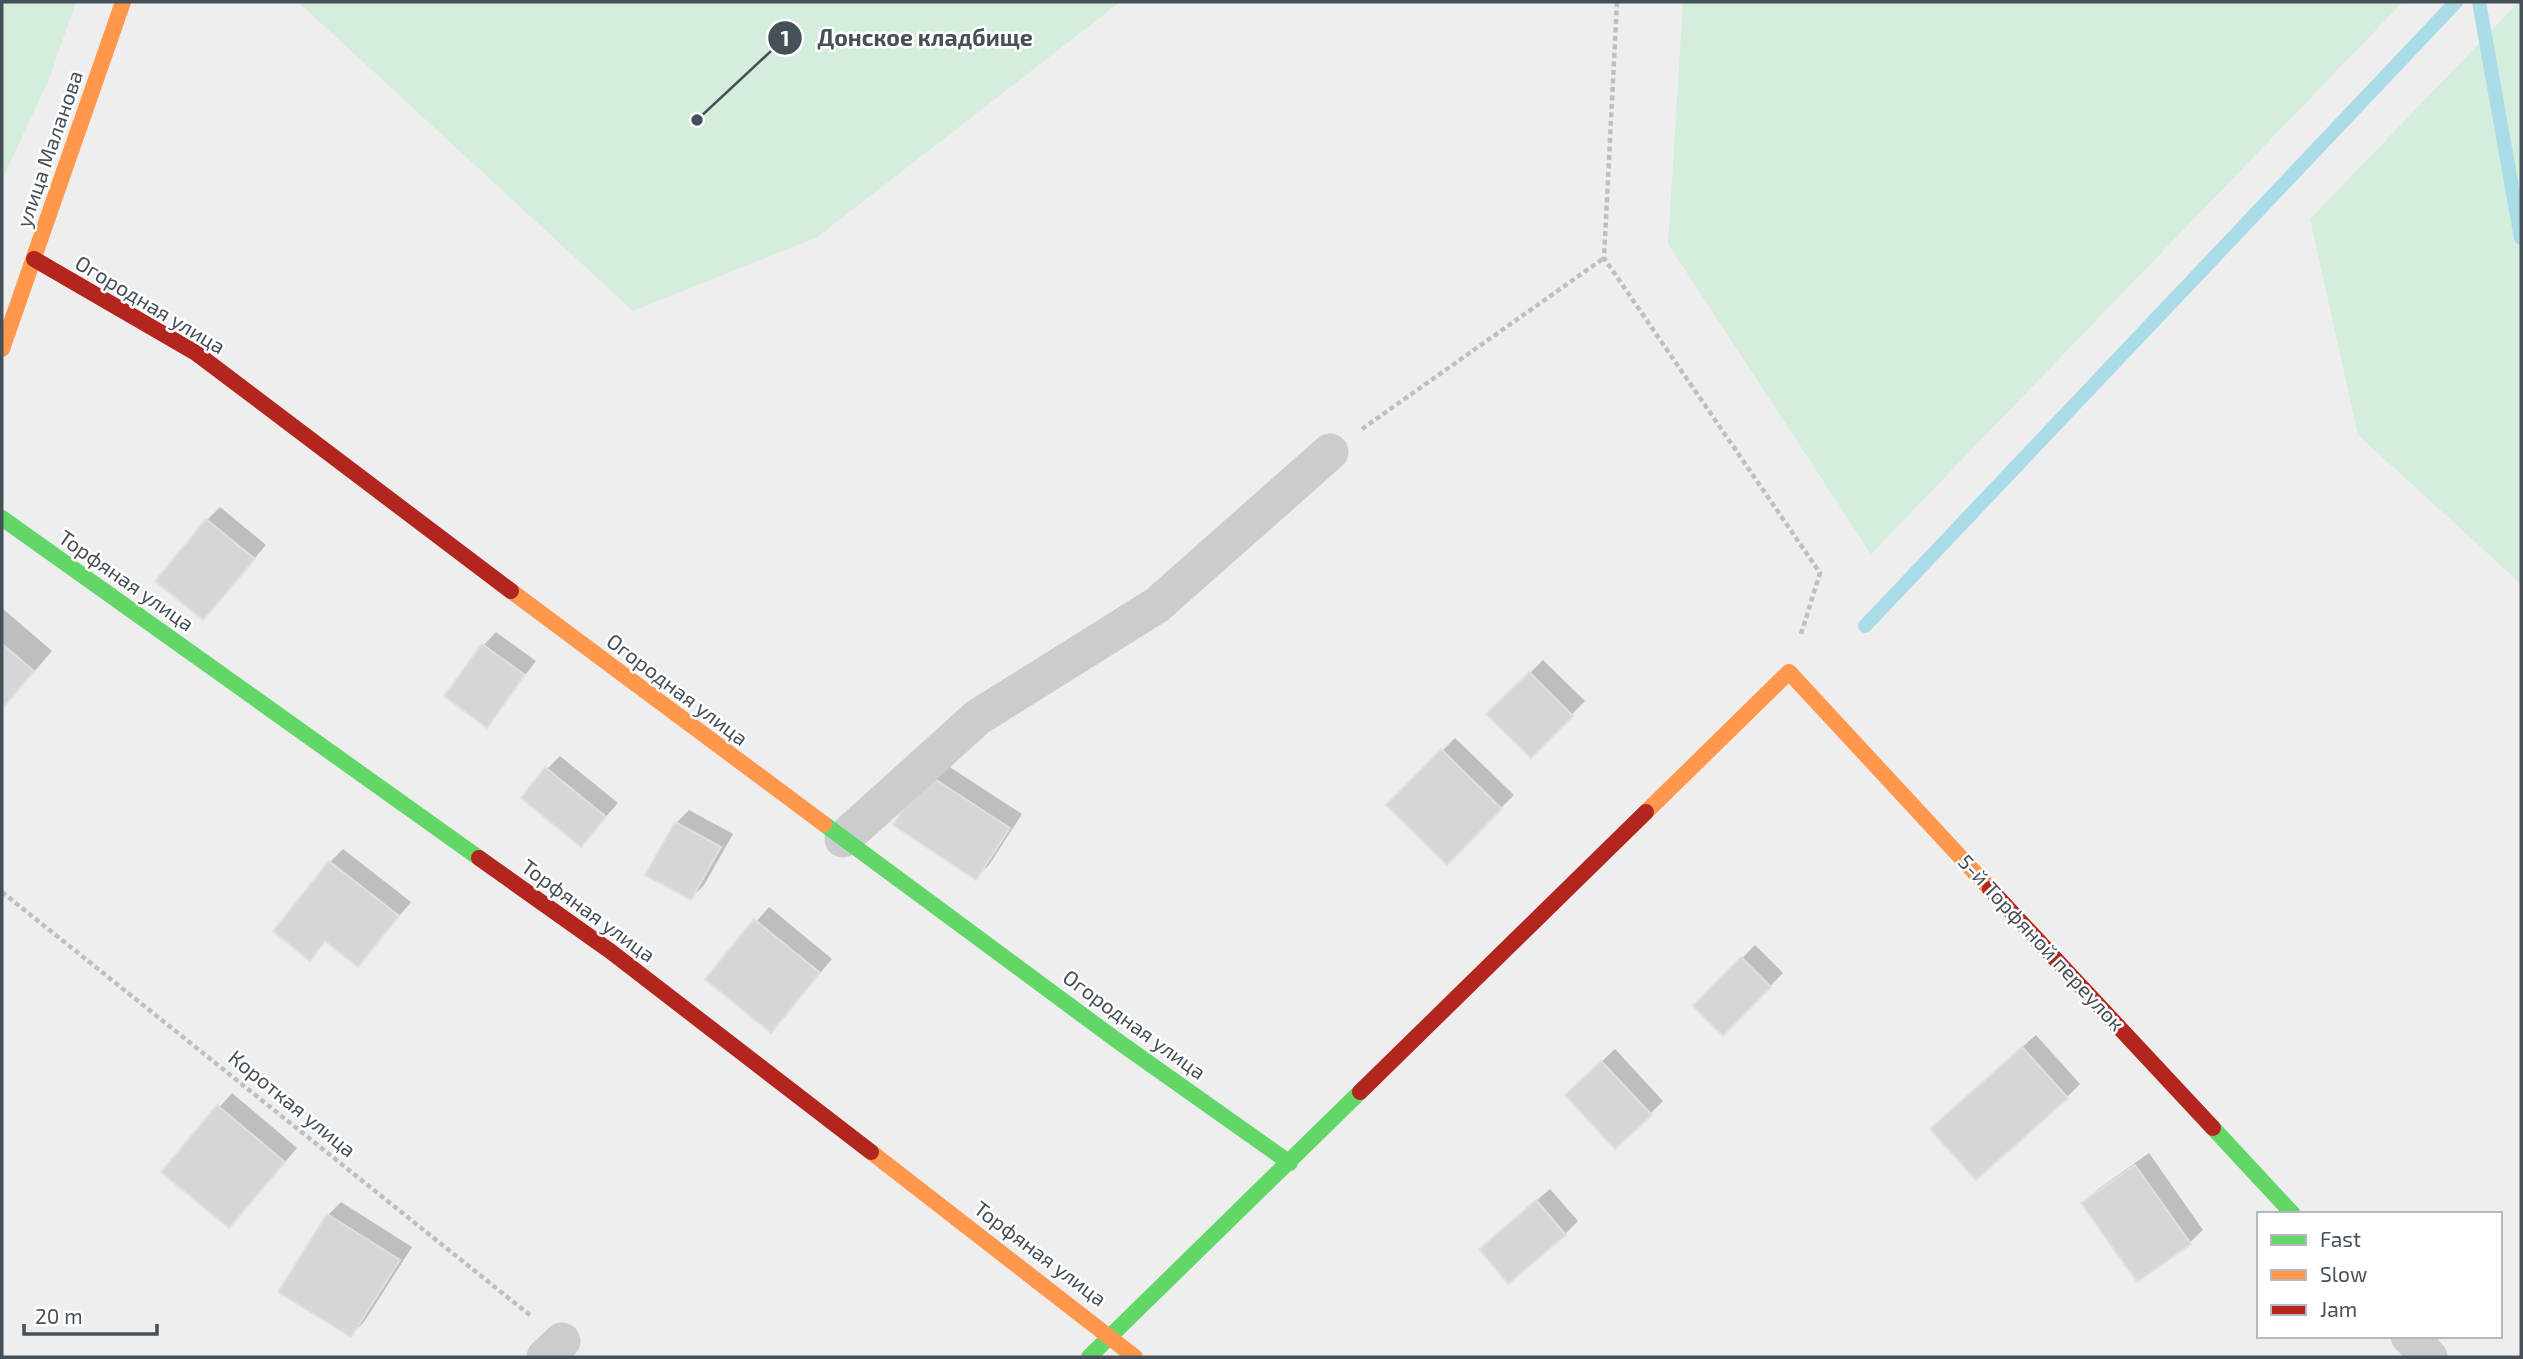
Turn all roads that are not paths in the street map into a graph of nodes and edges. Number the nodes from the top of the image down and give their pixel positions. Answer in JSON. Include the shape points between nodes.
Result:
{"nodes":[{"id":1,"x":123,"y":2,"type":"edge"},
{"id":2,"x":34,"y":259,"type":"junction"},
{"id":3,"x":2,"y":349,"type":"edge"},
{"id":4,"x":1330,"y":452,"type":"road end"},
{"id":5,"x":2,"y":518,"type":"edge"},
{"id":6,"x":843,"y":839,"type":"junction"},
{"id":7,"x":1290,"y":1163,"type":"junction"},
{"id":8,"x":2292,"y":1212,"type":"edge"},
{"id":9,"x":1111,"y":1336,"type":"junction"},
{"id":10,"x":2411,"y":1338,"type":"edge"},
{"id":11,"x":1089,"y":1357,"type":"edge"},
{"id":12,"x":1135,"y":1357,"type":"edge"},
{"id":13,"x":2429,"y":1357,"type":"edge"}],
"edges":[{"from":1,"to":2,"type":"street","name":"улица Маланова"},
{"from":2,"to":3,"type":"street","name":"улица Маланова"},
{"from":2,"to":6,"type":"street","name":"Огородная улица","via":[[196,353]]},
{"from":4,"to":6,"type":"street","via":[[1157,605],[978,717]]},
{"from":5,"to":9,"type":"street","name":"Торфяная улица","via":[[610,951]]},
{"from":6,"to":7,"type":"street","name":"Огородная улица"},
{"from":7,"to":8,"type":"street","name":"5-й Торфяной переулок","via":[[1789,672]]},
{"from":7,"to":9,"type":"street"},
{"from":9,"to":11,"type":"street"},
{"from":9,"to":12,"type":"street","name":"Торфяная улица"},
{"from":10,"to":13,"type":"street"}]}
